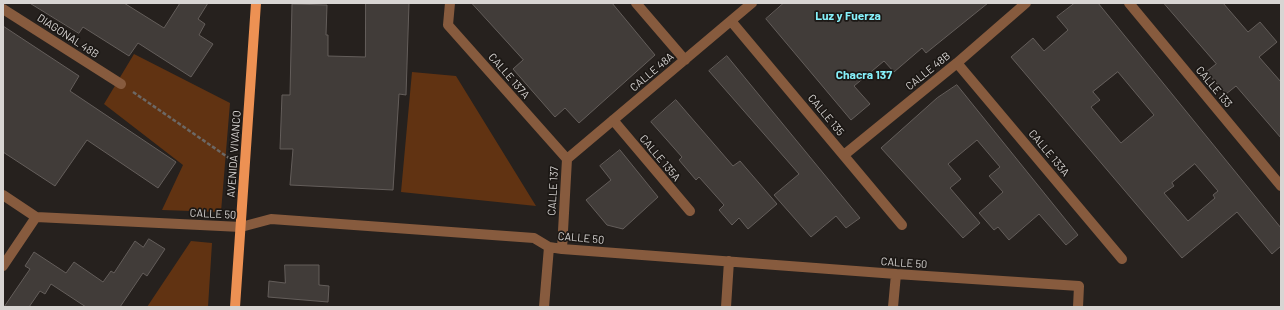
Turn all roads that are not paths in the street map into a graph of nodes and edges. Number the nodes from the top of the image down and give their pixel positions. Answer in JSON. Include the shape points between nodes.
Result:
{"nodes":[{"id":1,"x":256,"y":3,"type":"edge"},
{"id":2,"x":450,"y":3,"type":"edge"},
{"id":3,"x":636,"y":3,"type":"edge"},
{"id":4,"x":752,"y":3,"type":"edge"},
{"id":5,"x":1026,"y":3,"type":"edge"},
{"id":6,"x":1129,"y":3,"type":"edge"},
{"id":7,"x":3,"y":9,"type":"edge"},
{"id":8,"x":731,"y":21,"type":"junction"},
{"id":9,"x":685,"y":60,"type":"junction"},
{"id":10,"x":957,"y":63,"type":"junction"},
{"id":11,"x":121,"y":84,"type":"road end"},
{"id":12,"x":613,"y":120,"type":"junction"},
{"id":13,"x":844,"y":155,"type":"junction"},
{"id":14,"x":567,"y":159,"type":"junction"},
{"id":15,"x":1281,"y":186,"type":"edge"},
{"id":16,"x":3,"y":195,"type":"edge"},
{"id":17,"x":690,"y":211,"type":"dead end"},
{"id":18,"x":36,"y":217,"type":"junction"},
{"id":19,"x":902,"y":225,"type":"dead end"},
{"id":20,"x":241,"y":227,"type":"junction"},
{"id":21,"x":549,"y":247,"type":"junction"},
{"id":22,"x":562,"y":249,"type":"junction"},
{"id":23,"x":1122,"y":259,"type":"dead end"},
{"id":24,"x":729,"y":261,"type":"junction"},
{"id":25,"x":3,"y":266,"type":"edge"},
{"id":26,"x":896,"y":274,"type":"junction"},
{"id":27,"x":235,"y":307,"type":"edge"},
{"id":28,"x":544,"y":307,"type":"edge"},
{"id":29,"x":726,"y":307,"type":"edge"},
{"id":30,"x":893,"y":307,"type":"edge"},
{"id":31,"x":1078,"y":307,"type":"edge"}],
"edges":[{"from":1,"to":20,"type":"main road","name":"AVENIDA VIVANCO"},
{"from":2,"to":14,"type":"street","name":"CALLE 137A","via":[[448,25]]},
{"from":3,"to":9,"type":"street"},
{"from":4,"to":8,"type":"street","name":"CALLE 48A"},
{"from":5,"to":10,"type":"street","name":"CALLE 48B"},
{"from":6,"to":15,"type":"street","name":"CALLE 133"},
{"from":7,"to":11,"type":"street","name":"DIAGONAL 48B"},
{"from":8,"to":9,"type":"street","name":"CALLE 48A"},
{"from":8,"to":13,"type":"street","name":"CALLE 135"},
{"from":9,"to":12,"type":"street","name":"CALLE 48A"},
{"from":10,"to":13,"type":"street","name":"CALLE 48B"},
{"from":10,"to":23,"type":"street","name":"CALLE 133A"},
{"from":12,"to":14,"type":"street","name":"CALLE 48A"},
{"from":12,"to":17,"type":"street","name":"CALLE 135A"},
{"from":13,"to":19,"type":"street","name":"CALLE 135"},
{"from":14,"to":22,"type":"street","name":"CALLE 137"},
{"from":16,"to":18,"type":"street"},
{"from":18,"to":20,"type":"street","name":"CALLE 50"},
{"from":18,"to":25,"type":"street"},
{"from":20,"to":21,"type":"street","name":"CALLE 50","via":[[271,219],[534,238]]},
{"from":20,"to":27,"type":"main road","name":"AVENIDA VIVANCO"},
{"from":21,"to":22,"type":"street","name":"CALLE 50"},
{"from":21,"to":28,"type":"street"},
{"from":22,"to":24,"type":"street","name":"CALLE 50"},
{"from":24,"to":26,"type":"street","name":"CALLE 50"},
{"from":24,"to":29,"type":"street"},
{"from":26,"to":30,"type":"street"},
{"from":26,"to":31,"type":"street","name":"CALLE 50","via":[[1079,286]]}]}
